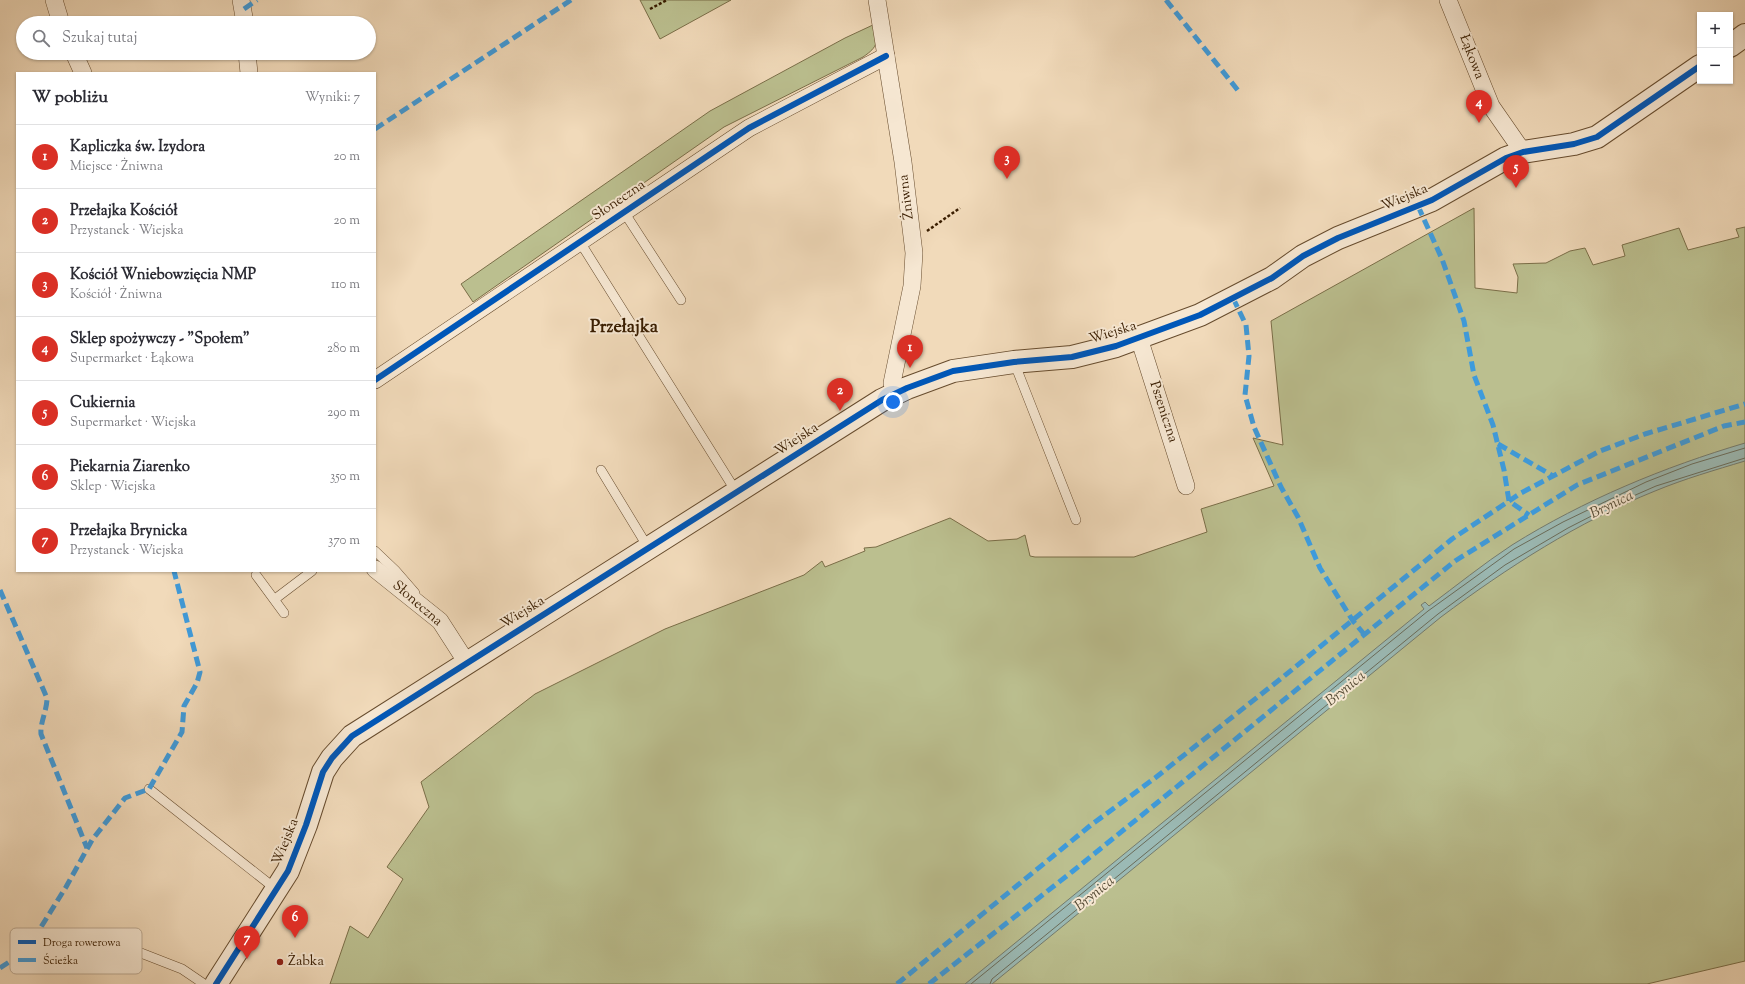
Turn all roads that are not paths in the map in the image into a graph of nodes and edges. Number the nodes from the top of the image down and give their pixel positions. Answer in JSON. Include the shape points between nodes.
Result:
{"nodes":[{"id":1,"x":54,"y":0,"type":"edge"},
{"id":2,"x":241,"y":0,"type":"edge"},
{"id":3,"x":877,"y":0,"type":"edge"},
{"id":4,"x":1448,"y":0,"type":"edge"},
{"id":5,"x":59,"y":16,"type":"edge"},
{"id":6,"x":244,"y":16,"type":"edge"},
{"id":7,"x":1745,"y":35,"type":"edge"},
{"id":8,"x":1733,"y":44,"type":"edge"},
{"id":9,"x":886,"y":56,"type":"junction"},
{"id":10,"x":77,"y":60,"type":"edge"},
{"id":11,"x":248,"y":60,"type":"edge"},
{"id":12,"x":1697,"y":68,"type":"edge"},
{"id":13,"x":83,"y":72,"type":"edge"},
{"id":14,"x":249,"y":72,"type":"edge"},
{"id":15,"x":1523,"y":152,"type":"junction"},
{"id":16,"x":624,"y":212,"type":"junction"},
{"id":17,"x":580,"y":242,"type":"junction"},
{"id":18,"x":681,"y":300,"type":"dead end"},
{"id":19,"x":1139,"y":338,"type":"junction"},
{"id":20,"x":1014,"y":362,"type":"junction"},
{"id":21,"x":376,"y":379,"type":"edge"},
{"id":22,"x":895,"y":394,"type":"junction"},
{"id":23,"x":601,"y":470,"type":"dead end"},
{"id":24,"x":1186,"y":486,"type":"dead end"},
{"id":25,"x":737,"y":493,"type":"junction"},
{"id":26,"x":1076,"y":520,"type":"dead end"},
{"id":27,"x":649,"y":549,"type":"junction"},
{"id":28,"x":376,"y":552,"type":"edge"},
{"id":29,"x":376,"y":570,"type":"edge"},
{"id":30,"x":311,"y":572,"type":"edge"},
{"id":31,"x":256,"y":575,"type":"dead end"},
{"id":32,"x":275,"y":599,"type":"junction"},
{"id":33,"x":284,"y":613,"type":"dead end"},
{"id":34,"x":440,"y":621,"type":"junction"},
{"id":35,"x":466,"y":663,"type":"junction"},
{"id":36,"x":149,"y":789,"type":"dead end"},
{"id":37,"x":276,"y":890,"type":"junction"},
{"id":38,"x":142,"y":953,"type":"edge"},
{"id":39,"x":204,"y":984,"type":"edge"},
{"id":40,"x":216,"y":984,"type":"edge"}],
"edges":[{"from":1,"to":5,"type":"street"},
{"from":2,"to":6,"type":"street"},
{"from":3,"to":9,"type":"street","name":"Żniwna"},
{"from":4,"to":15,"type":"street","name":"Łąkowa","via":[[1491,106]]},
{"from":7,"to":8,"type":"street"},
{"from":9,"to":16,"type":"street","name":"Słoneczna","via":[[749,128]]},
{"from":9,"to":22,"type":"street","name":"Żniwna","via":[[914,253],[912,286],[892,384]]},
{"from":10,"to":13,"type":"street"},
{"from":11,"to":14,"type":"street"},
{"from":12,"to":15,"type":"street","name":"Wiejska","via":[[1597,137],[1574,144]]},
{"from":15,"to":19,"type":"street","name":"Wiejska","via":[[1506,158],[1432,200],[1310,252],[1272,278],[1200,315]]},
{"from":16,"to":17,"type":"street","name":"Słoneczna"},
{"from":16,"to":18,"type":"lane"},
{"from":17,"to":21,"type":"street","name":"Słoneczna"},
{"from":17,"to":25,"type":"lane"},
{"from":19,"to":20,"type":"street","name":"Wiejska","via":[[1072,357]]},
{"from":19,"to":24,"type":"street","name":"Pszeniczna"},
{"from":20,"to":22,"type":"street","name":"Wiejska","via":[[953,371]]},
{"from":20,"to":26,"type":"lane"},
{"from":22,"to":25,"type":"street","name":"Wiejska"},
{"from":23,"to":27,"type":"lane"},
{"from":25,"to":27,"type":"street","name":"Wiejska"},
{"from":27,"to":35,"type":"street","name":"Wiejska"},
{"from":28,"to":34,"type":"lane"},
{"from":29,"to":34,"type":"street","name":"Słoneczna"},
{"from":30,"to":32,"type":"lane"},
{"from":31,"to":32,"type":"lane"},
{"from":32,"to":33,"type":"lane"},
{"from":34,"to":35,"type":"street","name":"Słoneczna"},
{"from":35,"to":37,"type":"street","name":"Wiejska","via":[[352,736],[332,758],[322,772],[306,825],[288,871]]},
{"from":36,"to":37,"type":"lane"},
{"from":37,"to":40,"type":"street","name":"Wiejska"},
{"from":38,"to":39,"type":"lane","via":[[182,969]]}]}
